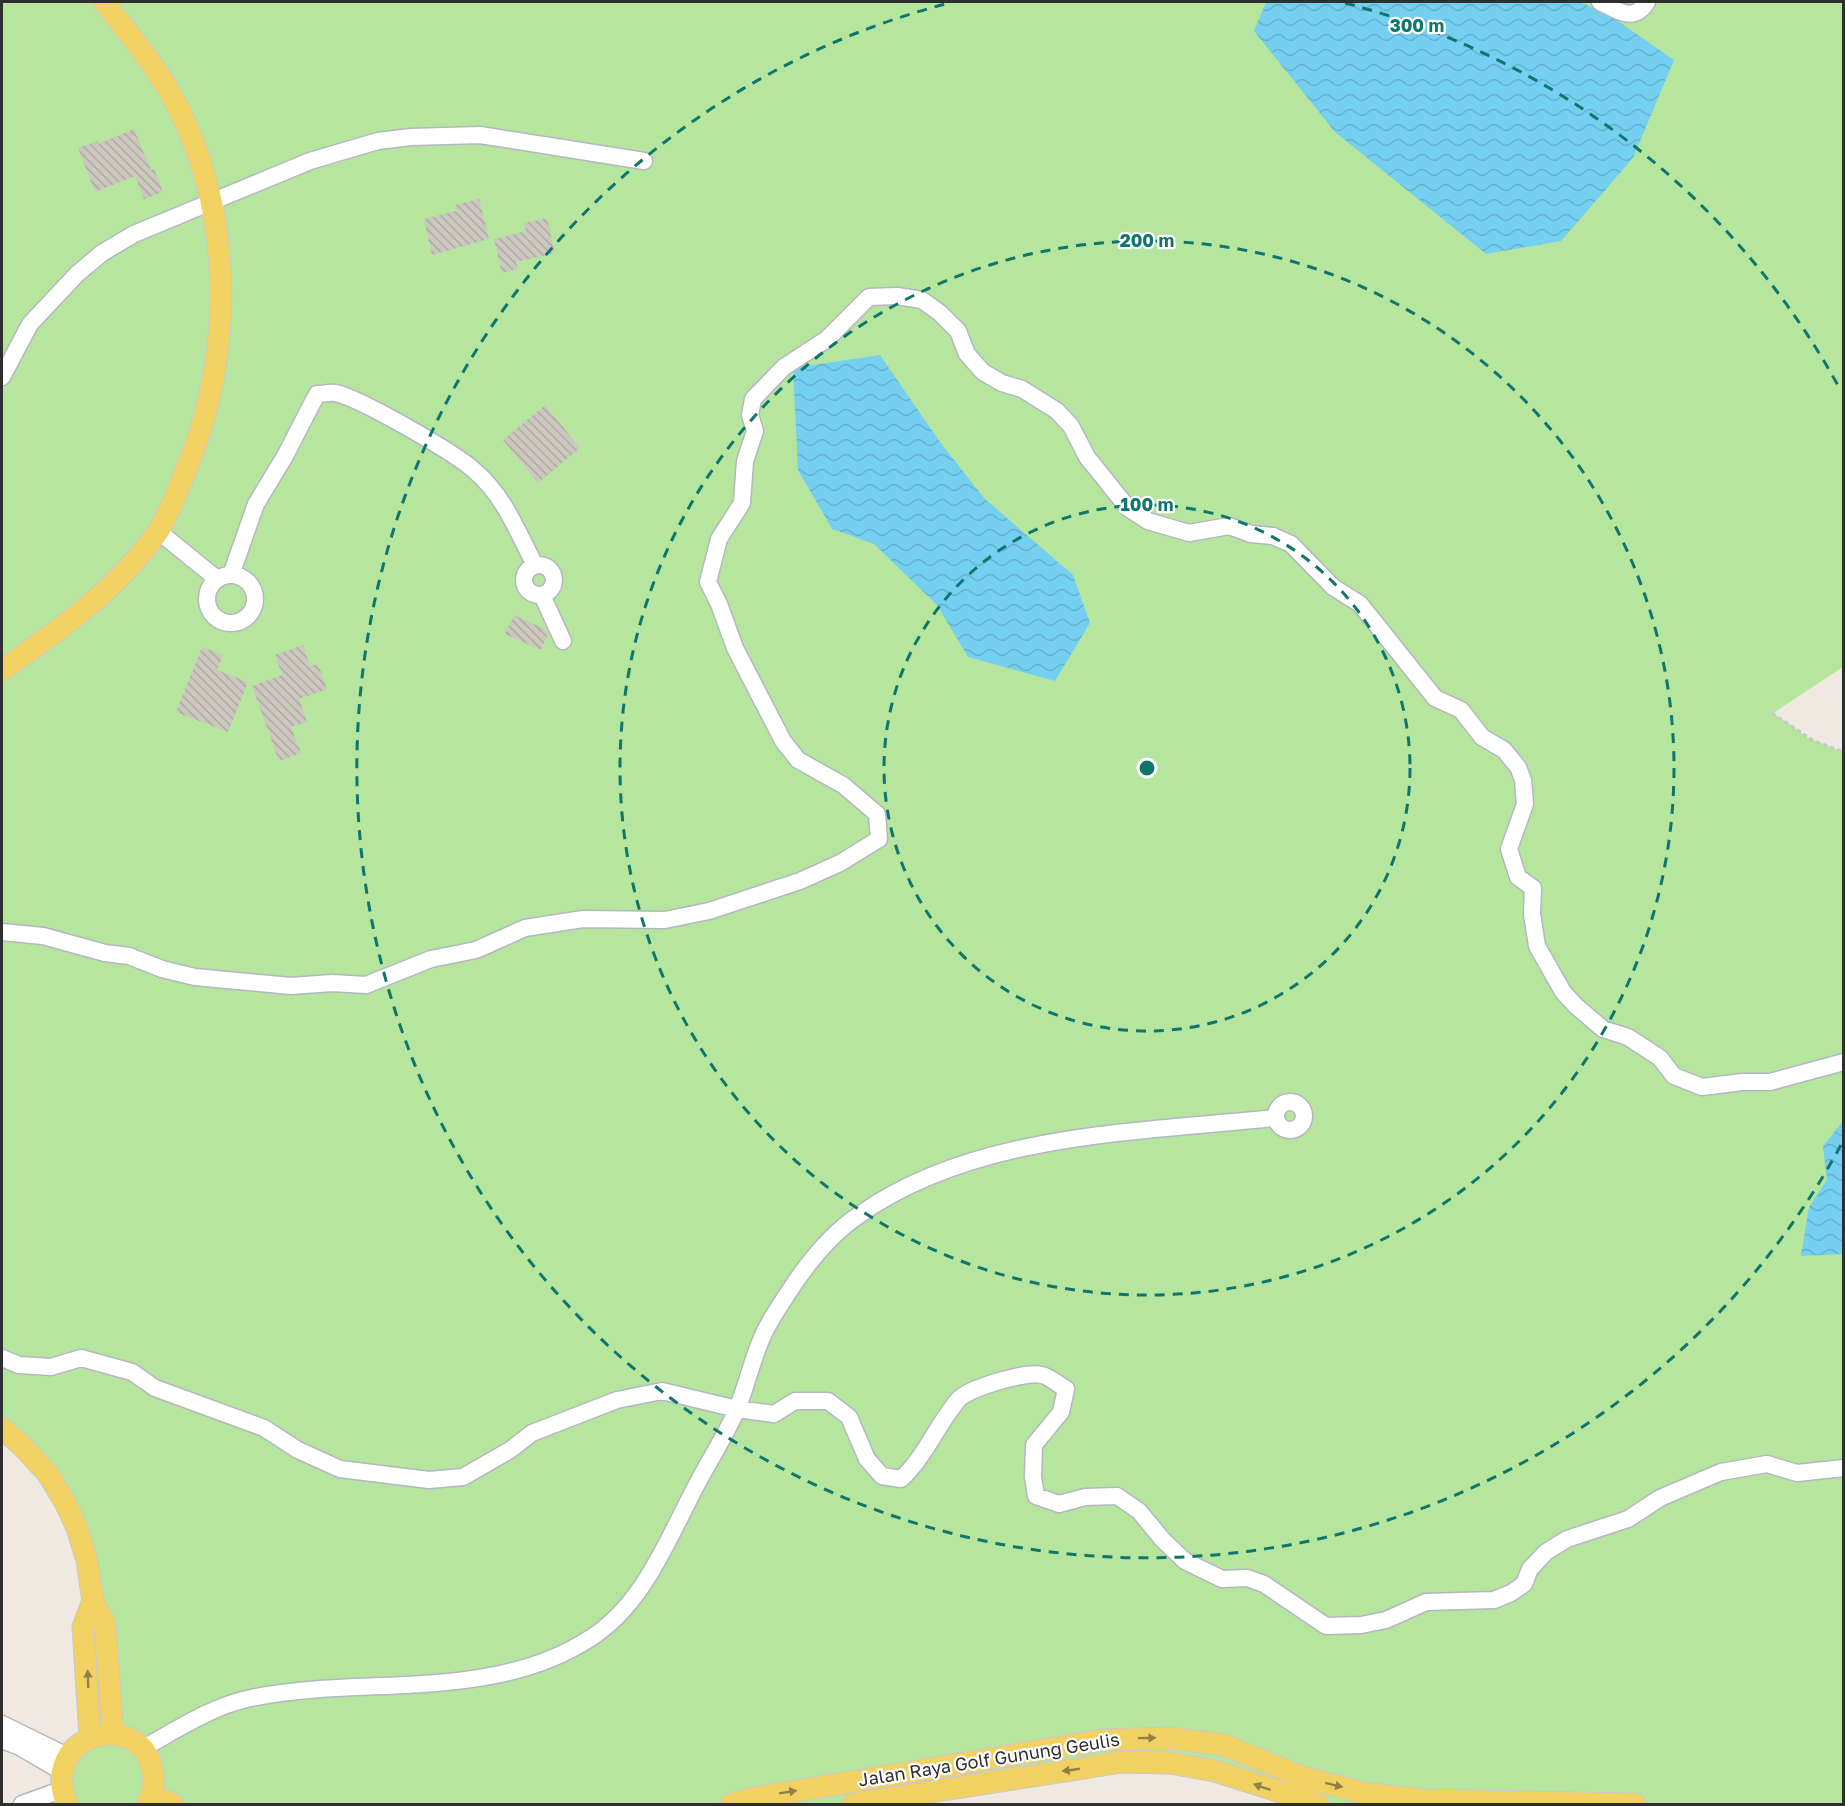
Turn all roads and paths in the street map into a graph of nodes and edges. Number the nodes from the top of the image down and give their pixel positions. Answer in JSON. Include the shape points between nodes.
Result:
{"nodes":[{"id":1,"x":1600,"y":2,"type":"edge"},
{"id":2,"x":1647,"y":2,"type":"edge"},
{"id":3,"x":108,"y":6,"type":"edge"},
{"id":4,"x":644,"y":161,"type":"dead end"},
{"id":5,"x":210,"y":204,"type":"junction"},
{"id":6,"x":2,"y":377,"type":"edge"},
{"id":7,"x":158,"y":531,"type":"junction"},
{"id":8,"x":563,"y":641,"type":"dead end"},
{"id":9,"x":2,"y":670,"type":"edge"},
{"id":10,"x":1772,"y":713,"type":"dead end"},
{"id":11,"x":1844,"y":753,"type":"edge"},
{"id":12,"x":2,"y":932,"type":"edge"},
{"id":13,"x":1844,"y":1062,"type":"edge"},
{"id":14,"x":1275,"y":1118,"type":"dead end"},
{"id":15,"x":2,"y":1358,"type":"edge"},
{"id":16,"x":737,"y":1409,"type":"junction"},
{"id":17,"x":2,"y":1428,"type":"edge"},
{"id":18,"x":1844,"y":1468,"type":"edge"},
{"id":19,"x":93,"y":1601,"type":"junction"},
{"id":20,"x":2,"y":1724,"type":"edge"},
{"id":21,"x":113,"y":1734,"type":"junction"},
{"id":22,"x":90,"y":1737,"type":"junction"},
{"id":23,"x":2,"y":1740,"type":"edge"},
{"id":24,"x":142,"y":1749,"type":"junction"},
{"id":25,"x":64,"y":1781,"type":"edge"},
{"id":26,"x":149,"y":1800,"type":"edge"},
{"id":27,"x":22,"y":1804,"type":"edge"},
{"id":28,"x":174,"y":1804,"type":"edge"},
{"id":29,"x":731,"y":1804,"type":"edge"},
{"id":30,"x":853,"y":1804,"type":"edge"},
{"id":31,"x":1318,"y":1804,"type":"edge"},
{"id":32,"x":1635,"y":1804,"type":"edge"}],
"edges":[{"from":1,"to":2,"type":"lane","via":[[1631,15]]},
{"from":3,"to":5,"type":"main road","via":[[179,109],[198,156]]},
{"from":4,"to":5,"type":"lane","via":[[480,135],[411,137],[378,141],[310,160]]},
{"from":5,"to":6,"type":"lane","via":[[134,234],[93,260],[30,324]]},
{"from":5,"to":7,"type":"main road","via":[[223,285],[210,397],[194,451]]},
{"from":7,"to":8,"type":"lane","via":[[224,577],[256,504],[308,409],[317,394],[334,393],[357,401],[476,472],[505,508],[535,565],[552,572],[555,581],[542,595]]},
{"from":7,"to":9,"type":"main road","via":[[116,583],[87,609]]},
{"from":10,"to":11,"type":"path","via":[[1814,741]]},
{"from":12,"to":13,"type":"lane","via":[[43,936],[129,956],[195,977],[269,985],[366,985],[430,959],[466,953],[534,927],[583,918],[665,920],[710,911],[800,881],[840,863],[879,838],[877,814],[843,785],[798,760],[783,741],[735,648],[708,582],[719,539],[742,503],[745,461],[755,431],[750,415],[753,399],[784,367],[827,339],[869,297],[897,296],[922,300],[940,313],[958,330],[967,354],[983,372],[1022,389],[1057,411],[1071,426],[1087,457],[1138,515],[1177,531],[1189,533],[1229,526],[1291,544],[1333,587],[1360,604],[1435,698],[1461,710],[1482,737],[1503,750],[1518,767],[1523,780],[1525,804],[1509,849],[1518,877],[1533,888],[1537,946],[1563,992],[1603,1029],[1628,1038],[1660,1058],[1674,1076],[1702,1087],[1770,1082]]},
{"from":14,"to":16,"type":"lane","via":[[1063,1141],[969,1162],[913,1184],[858,1215],[820,1249],[765,1331]]},
{"from":15,"to":16,"type":"lane","via":[[20,1365],[51,1367],[81,1358],[132,1372],[155,1388],[264,1428],[298,1450],[340,1469],[429,1480],[463,1477],[532,1433],[617,1400],[662,1391]]},
{"from":16,"to":18,"type":"lane","via":[[774,1414],[795,1401],[828,1401],[849,1417],[867,1459],[882,1476],[901,1479],[916,1465],[960,1397],[1020,1376],[1041,1375],[1066,1389],[1061,1412],[1034,1445],[1036,1496],[1059,1504],[1085,1497],[1117,1496],[1139,1511],[1185,1561],[1222,1579],[1247,1578],[1264,1584],[1326,1626],[1386,1620],[1426,1602],[1494,1600],[1524,1584],[1530,1569],[1546,1552],[1567,1539],[1628,1519],[1660,1498],[1721,1472],[1767,1464],[1797,1473]]},
{"from":16,"to":24,"type":"lane","via":[[642,1588],[592,1638],[559,1656],[473,1678],[246,1699],[216,1710]]},
{"from":17,"to":19,"type":"main road","via":[[48,1474],[66,1502],[87,1560]]},
{"from":19,"to":21,"type":"main road","via":[[105,1624]]},
{"from":22,"to":19,"type":"main road","one_way":true,"via":[[84,1627]]},
{"from":20,"to":25,"type":"lane"},
{"from":21,"to":22,"type":"main road"},
{"from":21,"to":24,"type":"main road"},
{"from":22,"to":25,"type":"main road","via":[[77,1745]]},
{"from":23,"to":25,"type":"lane","via":[[20,1747]]},
{"from":24,"to":26,"type":"main road","via":[[151,1763],[154,1779]]},
{"from":25,"to":27,"type":"lane"},
{"from":26,"to":28,"type":"main road"},
{"from":29,"to":32,"type":"main road","name":"Jalan Raya Golf Gunung Geulis","one_way":true,"via":[[1104,1740],[1171,1738],[1224,1745],[1302,1777],[1364,1792],[1424,1800]]},
{"from":31,"to":30,"type":"main road","name":"Jalan Raya Golf Gunung Geulis","one_way":true,"via":[[1215,1771],[1170,1763],[1122,1762]]}]}
